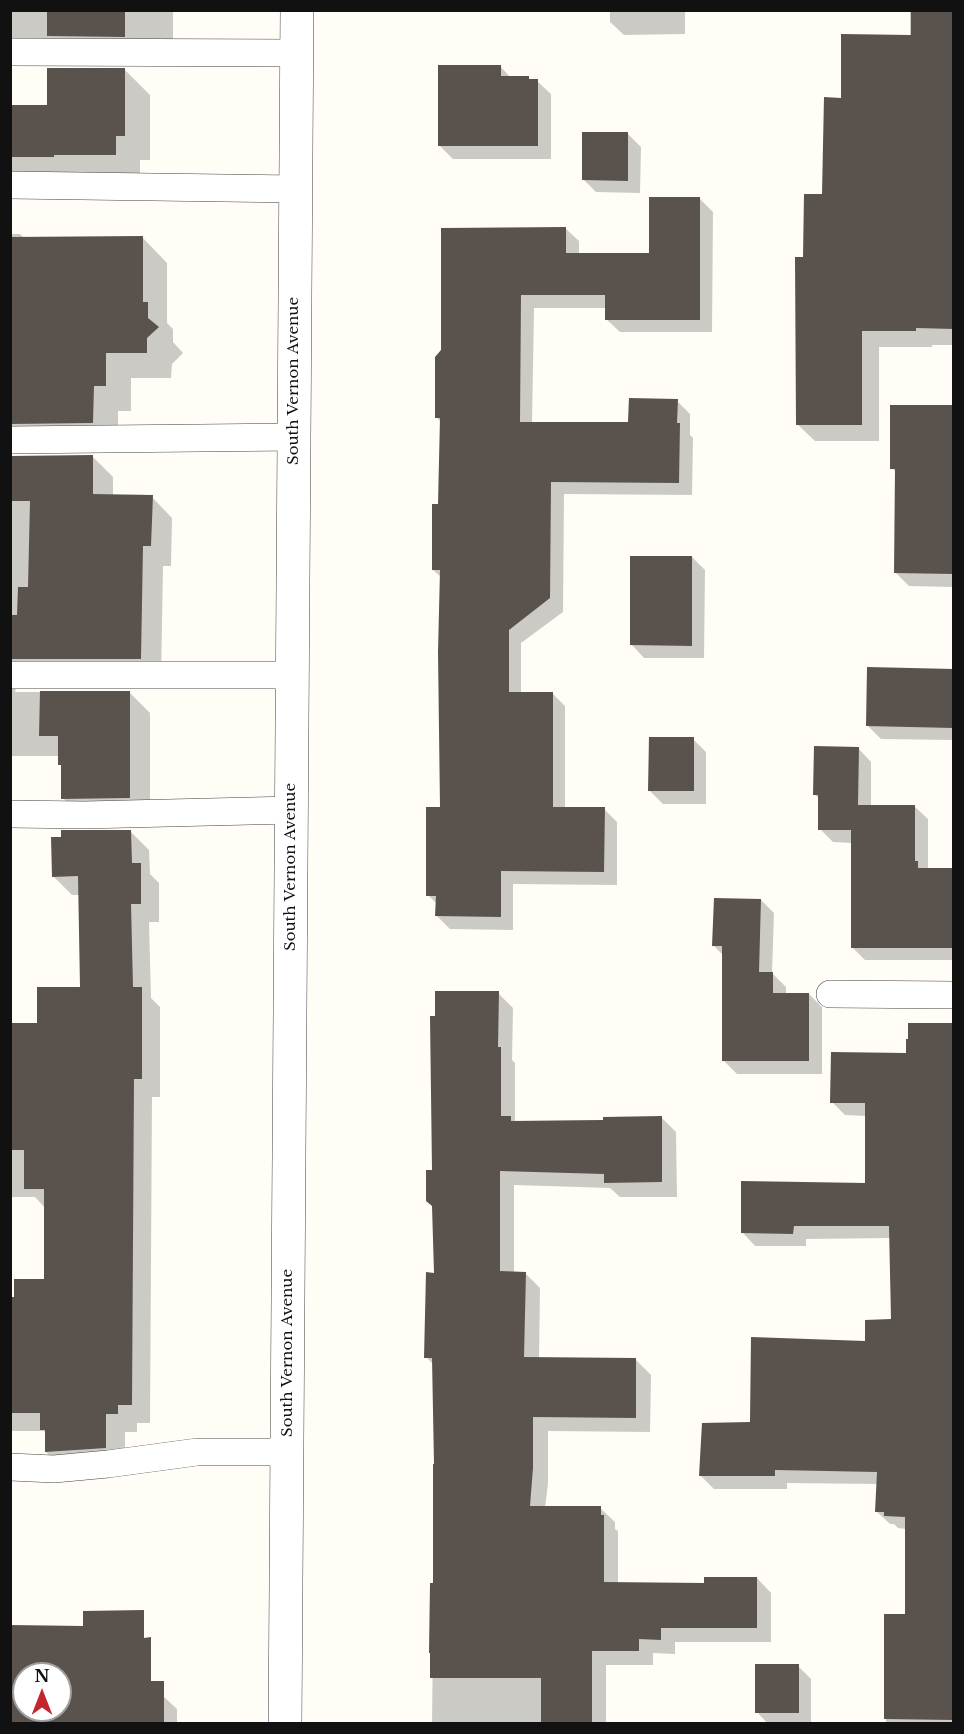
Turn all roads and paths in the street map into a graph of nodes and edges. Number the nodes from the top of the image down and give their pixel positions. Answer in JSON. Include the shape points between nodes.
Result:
{"nodes":[{"id":1,"x":297,"y":10,"type":"edge"},
{"id":2,"x":10,"y":52,"type":"edge"},
{"id":3,"x":297,"y":53,"type":"junction"},
{"id":4,"x":10,"y":185,"type":"edge"},
{"id":5,"x":296,"y":189,"type":"junction"},
{"id":6,"x":294,"y":437,"type":"junction"},
{"id":7,"x":10,"y":440,"type":"edge"},
{"id":8,"x":10,"y":675,"type":"edge"},
{"id":9,"x":293,"y":675,"type":"junction"},
{"id":10,"x":291,"y":810,"type":"junction"},
{"id":11,"x":10,"y":814,"type":"edge"},
{"id":12,"x":830,"y":994,"type":"dead end"},
{"id":13,"x":954,"y":995,"type":"edge"},
{"id":14,"x":288,"y":1452,"type":"junction"},
{"id":15,"x":10,"y":1467,"type":"edge"},
{"id":16,"x":285,"y":1724,"type":"edge"}],
"edges":[{"from":1,"to":3,"type":"street","name":"South Vernon Avenue"},
{"from":2,"to":3,"type":"lane"},
{"from":3,"to":5,"type":"street","name":"South Vernon Avenue"},
{"from":4,"to":5,"type":"lane"},
{"from":5,"to":6,"type":"street","name":"South Vernon Avenue"},
{"from":6,"to":7,"type":"lane"},
{"from":6,"to":9,"type":"street","name":"South Vernon Avenue"},
{"from":8,"to":9,"type":"lane"},
{"from":9,"to":10,"type":"street","name":"South Vernon Avenue"},
{"from":10,"to":11,"type":"lane"},
{"from":10,"to":14,"type":"street","name":"South Vernon Avenue"},
{"from":12,"to":13,"type":"lane"},
{"from":14,"to":15,"type":"lane","via":[[197,1452],[54,1469]]},
{"from":14,"to":16,"type":"street","name":"South Vernon Avenue"}]}
